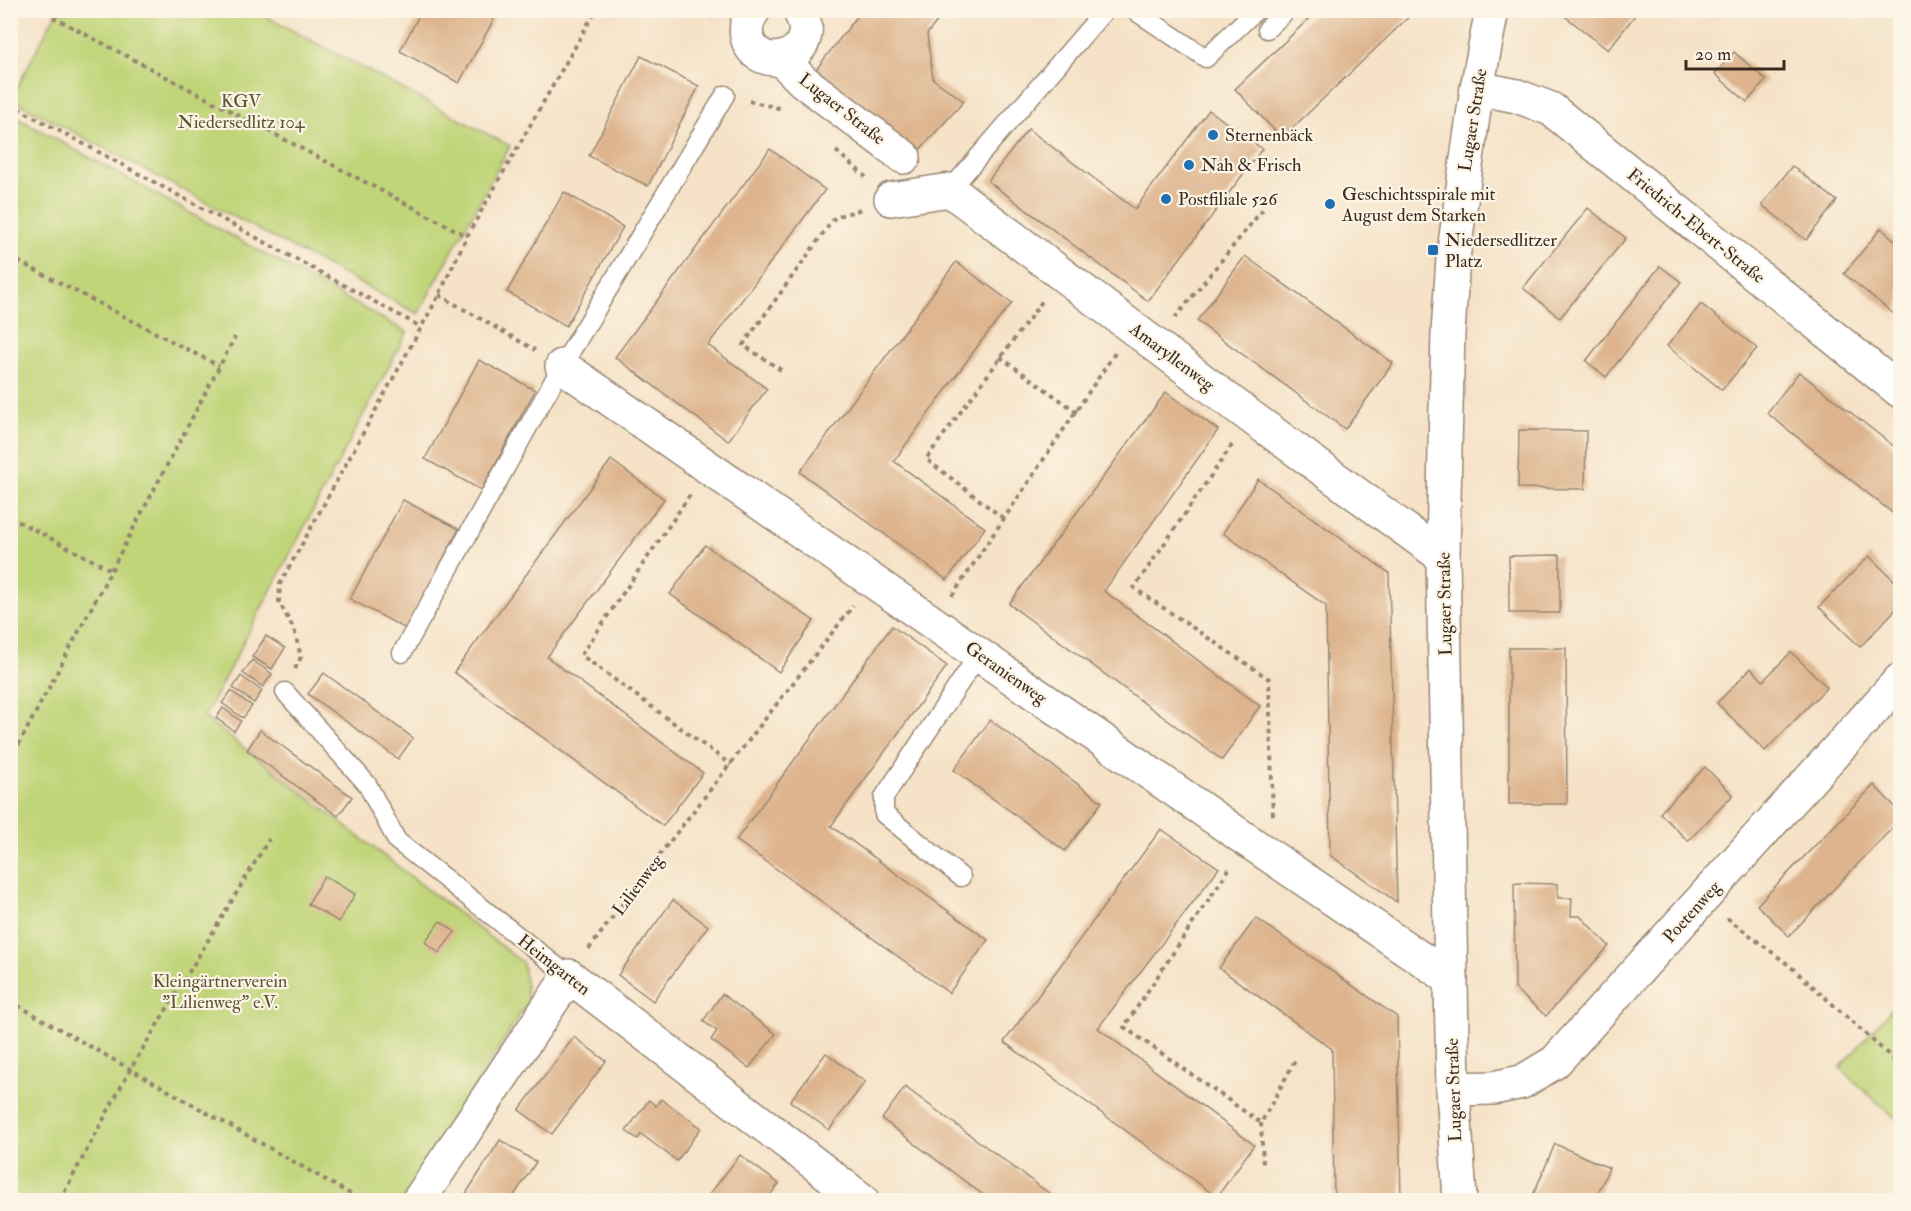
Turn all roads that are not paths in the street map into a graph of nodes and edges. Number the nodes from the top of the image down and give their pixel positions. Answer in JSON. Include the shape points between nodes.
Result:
{"nodes":[{"id":1,"x":754,"y":10,"type":"edge"},
{"id":2,"x":799,"y":10,"type":"edge"},
{"id":3,"x":1105,"y":10,"type":"edge"},
{"id":4,"x":1134,"y":10,"type":"edge"},
{"id":5,"x":1256,"y":10,"type":"edge"},
{"id":6,"x":1287,"y":10,"type":"edge"},
{"id":7,"x":1492,"y":10,"type":"edge"},
{"id":8,"x":1268,"y":29,"type":"dead end"},
{"id":9,"x":781,"y":59,"type":"junction"},
{"id":10,"x":1477,"y":88,"type":"junction"},
{"id":11,"x":725,"y":95,"type":"road end"},
{"id":12,"x":904,"y":157,"type":"dead end"},
{"id":13,"x":950,"y":190,"type":"junction"},
{"id":14,"x":891,"y":199,"type":"road end"},
{"id":15,"x":562,"y":366,"type":"junction"},
{"id":16,"x":1900,"y":391,"type":"edge"},
{"id":17,"x":1443,"y":557,"type":"junction"},
{"id":18,"x":402,"y":653,"type":"dead end"},
{"id":19,"x":979,"y":654,"type":"junction"},
{"id":20,"x":1900,"y":680,"type":"edge"},
{"id":21,"x":285,"y":692,"type":"road end"},
{"id":22,"x":961,"y":877,"type":"dead end"},
{"id":23,"x":568,"y":976,"type":"junction"},
{"id":24,"x":1451,"y":979,"type":"junction"},
{"id":25,"x":1453,"y":1089,"type":"junction"},
{"id":26,"x":418,"y":1200,"type":"edge"},
{"id":27,"x":862,"y":1200,"type":"edge"},
{"id":28,"x":1460,"y":1200,"type":"edge"}],
"edges":[{"from":1,"to":9,"type":"street","name":"Lugaer Straße","via":[[747,24],[749,43],[762,56]]},
{"from":2,"to":9,"type":"street","name":"Lugaer Straße","via":[[805,20],[804,40],[791,56]]},
{"from":3,"to":13,"type":"lane"},
{"from":4,"to":5,"type":"lane","via":[[1206,58]]},
{"from":6,"to":8,"type":"lane"},
{"from":7,"to":10,"type":"street","name":"Lugaer Straße"},
{"from":9,"to":12,"type":"street","name":"Lugaer Straße","via":[[803,81]]},
{"from":10,"to":16,"type":"street","name":"Friedrich-Ebert-Straße","via":[[1517,96],[1551,109]]},
{"from":10,"to":17,"type":"street","name":"Lugaer Straße","via":[[1453,258]]},
{"from":11,"to":15,"type":"lane"},
{"from":13,"to":14,"type":"street"},
{"from":13,"to":17,"type":"street","name":"Amaryllenweg"},
{"from":15,"to":18,"type":"lane"},
{"from":15,"to":19,"type":"street","name":"Geranienweg"},
{"from":17,"to":24,"type":"street","name":"Lugaer Straße"},
{"from":19,"to":22,"type":"lane","via":[[884,797],[884,814]]},
{"from":19,"to":24,"type":"street","name":"Geranienweg"},
{"from":20,"to":25,"type":"street","name":"Poetenweg","via":[[1556,1062],[1522,1082],[1493,1088]]},
{"from":21,"to":23,"type":"lane","name":"Heimgarten","via":[[367,784],[397,842]]},
{"from":23,"to":26,"type":"street"},
{"from":23,"to":27,"type":"street","name":"Heimgarten"},
{"from":24,"to":25,"type":"street","name":"Lugaer Straße"},
{"from":25,"to":28,"type":"street","name":"Lugaer Straße"}]}
